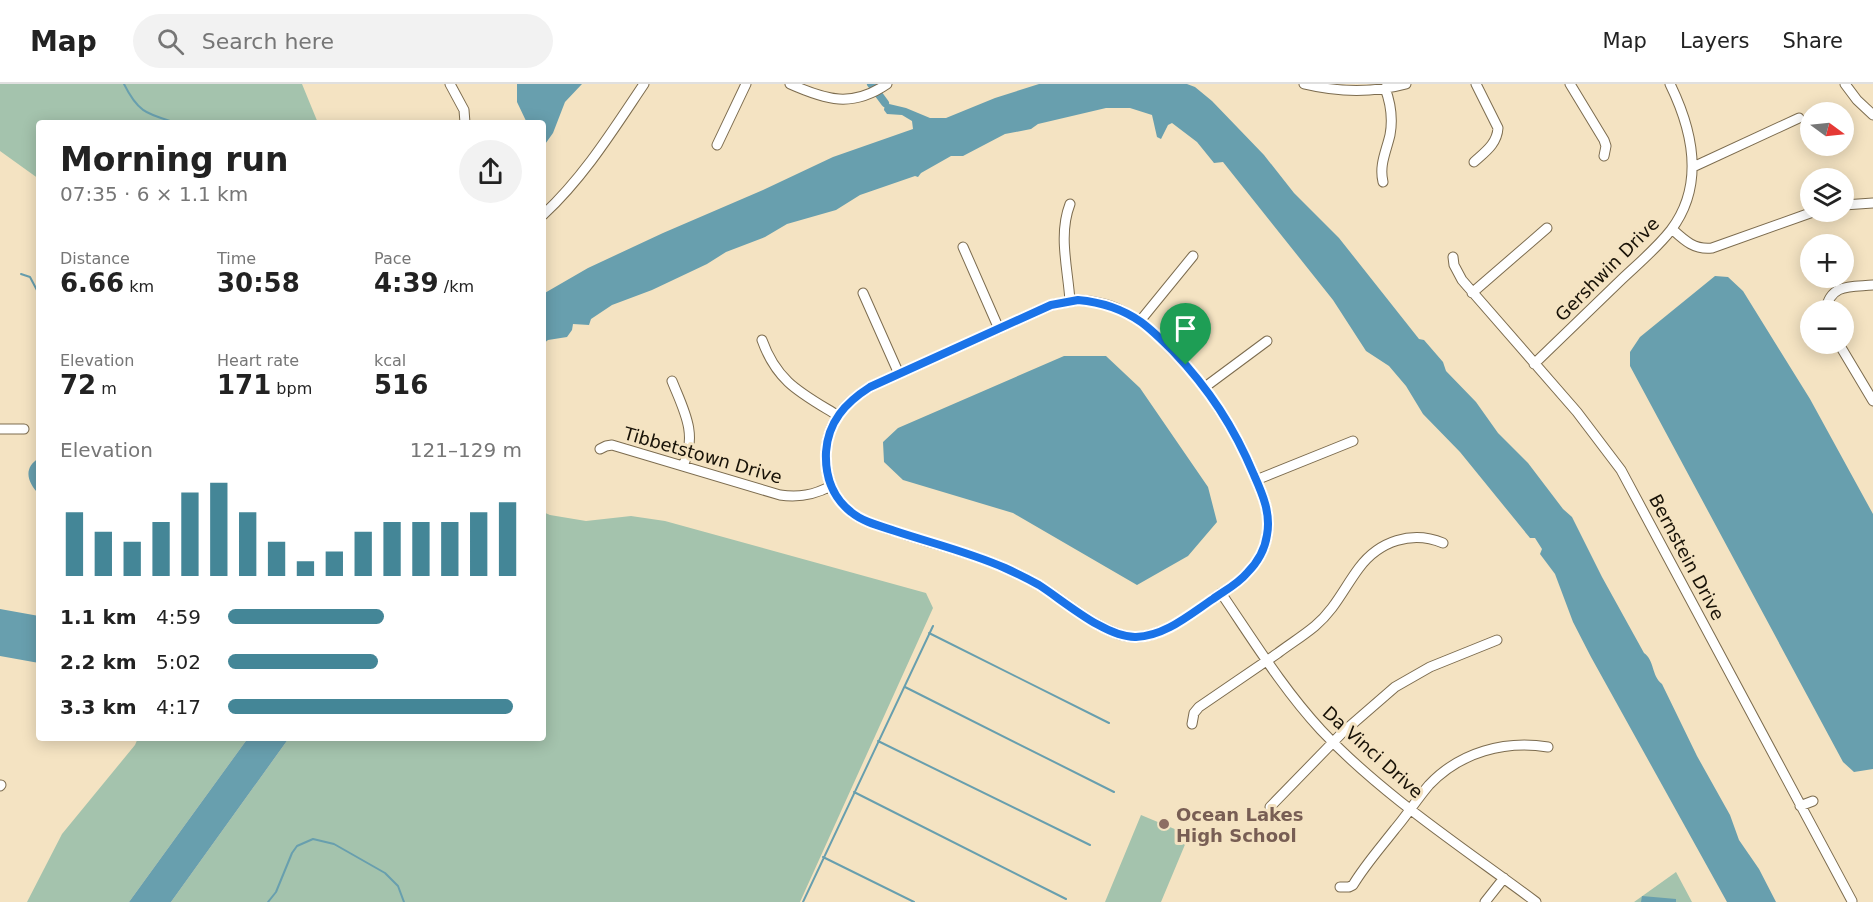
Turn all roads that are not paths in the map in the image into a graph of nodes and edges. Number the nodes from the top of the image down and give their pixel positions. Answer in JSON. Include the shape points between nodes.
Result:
{"nodes":[{"id":1,"x":450,"y":84,"type":"edge"},
{"id":2,"x":644,"y":84,"type":"edge"},
{"id":3,"x":746,"y":84,"type":"edge"},
{"id":4,"x":790,"y":84,"type":"edge"},
{"id":5,"x":1304,"y":84,"type":"edge"},
{"id":6,"x":1407,"y":84,"type":"edge"},
{"id":7,"x":1476,"y":84,"type":"edge"},
{"id":8,"x":1570,"y":84,"type":"edge"},
{"id":9,"x":1670,"y":84,"type":"edge"},
{"id":10,"x":1845,"y":84,"type":"edge"},
{"id":11,"x":884,"y":86,"type":"edge"},
{"id":12,"x":1350,"y":87,"type":"edge"},
{"id":13,"x":1385,"y":88,"type":"junction"},
{"id":14,"x":1873,"y":115,"type":"edge"},
{"id":15,"x":1799,"y":118,"type":"dead end"},
{"id":16,"x":465,"y":120,"type":"edge"},
{"id":17,"x":717,"y":145,"type":"dead end"},
{"id":18,"x":1604,"y":156,"type":"dead end"},
{"id":19,"x":1474,"y":162,"type":"dead end"},
{"id":20,"x":1693,"y":167,"type":"junction"},
{"id":21,"x":1383,"y":182,"type":"dead end"},
{"id":22,"x":1873,"y":203,"type":"edge"},
{"id":23,"x":1070,"y":204,"type":"dead end"},
{"id":24,"x":1854,"y":204,"type":"edge"},
{"id":25,"x":546,"y":212,"type":"edge"},
{"id":26,"x":1800,"y":217,"type":"edge"},
{"id":27,"x":1547,"y":228,"type":"dead end"},
{"id":28,"x":1672,"y":229,"type":"junction"},
{"id":29,"x":963,"y":247,"type":"dead end"},
{"id":30,"x":1193,"y":255,"type":"dead end"},
{"id":31,"x":1453,"y":257,"type":"dead end"},
{"id":32,"x":1873,"y":285,"type":"edge"},
{"id":33,"x":863,"y":293,"type":"dead end"},
{"id":34,"x":1472,"y":293,"type":"junction"},
{"id":35,"x":1829,"y":300,"type":"edge"},
{"id":36,"x":1070,"y":301,"type":"junction"},
{"id":37,"x":1140,"y":321,"type":"junction"},
{"id":38,"x":999,"y":329,"type":"junction"},
{"id":39,"x":762,"y":340,"type":"dead end"},
{"id":40,"x":1267,"y":341,"type":"dead end"},
{"id":41,"x":1846,"y":354,"type":"edge"},
{"id":42,"x":1534,"y":364,"type":"junction"},
{"id":43,"x":899,"y":374,"type":"junction"},
{"id":44,"x":672,"y":381,"type":"dead end"},
{"id":45,"x":1869,"y":385,"type":"edge"},
{"id":46,"x":1205,"y":387,"type":"junction"},
{"id":47,"x":1873,"y":401,"type":"edge"},
{"id":48,"x":837,"y":415,"type":"junction"},
{"id":49,"x":0,"y":429,"type":"edge"},
{"id":50,"x":24,"y":429,"type":"dead end"},
{"id":51,"x":1353,"y":441,"type":"dead end"},
{"id":52,"x":600,"y":449,"type":"dead end"},
{"id":53,"x":683,"y":466,"type":"junction"},
{"id":54,"x":1256,"y":480,"type":"junction"},
{"id":55,"x":831,"y":486,"type":"junction"},
{"id":56,"x":1443,"y":543,"type":"dead end"},
{"id":57,"x":1221,"y":593,"type":"junction"},
{"id":58,"x":1497,"y":640,"type":"dead end"},
{"id":59,"x":1267,"y":660,"type":"junction"},
{"id":60,"x":1192,"y":724,"type":"dead end"},
{"id":61,"x":1333,"y":742,"type":"junction"},
{"id":62,"x":1548,"y":747,"type":"dead end"},
{"id":63,"x":1813,"y":801,"type":"dead end"},
{"id":64,"x":1800,"y":806,"type":"junction"},
{"id":65,"x":1270,"y":807,"type":"dead end"},
{"id":66,"x":1411,"y":809,"type":"junction"},
{"id":67,"x":1504,"y":878,"type":"junction"},
{"id":68,"x":1340,"y":887,"type":"dead end"},
{"id":69,"x":1852,"y":900,"type":"dead end"},
{"id":70,"x":1485,"y":902,"type":"edge"},
{"id":71,"x":1536,"y":902,"type":"edge"}],
"edges":[{"from":1,"to":16,"type":"street","via":[[464,110]]},
{"from":2,"to":25,"type":"street","via":[[588,167]]},
{"from":3,"to":17,"type":"street"},
{"from":4,"to":11,"type":"street","via":[[827,99],[852,99]]},
{"from":5,"to":12,"type":"street"},
{"from":6,"to":13,"type":"street"},
{"from":7,"to":19,"type":"street","via":[[1497,124],[1498,135]]},
{"from":8,"to":18,"type":"street","via":[[1605,140]]},
{"from":9,"to":20,"type":"street","name":"Gershwin Drive","via":[[1688,131]]},
{"from":10,"to":14,"type":"street"},
{"from":12,"to":13,"type":"street"},
{"from":13,"to":21,"type":"street","via":[[1391,125],[1380,171]]},
{"from":15,"to":20,"type":"street"},
{"from":20,"to":28,"type":"street","name":"Gershwin Drive","via":[[1685,205]]},
{"from":22,"to":24,"type":"street"},
{"from":23,"to":36,"type":"street","via":[[1064,236]]},
{"from":26,"to":28,"type":"street","via":[[1705,249],[1690,245]]},
{"from":27,"to":34,"type":"street"},
{"from":28,"to":42,"type":"street","name":"Gershwin Drive"},
{"from":29,"to":38,"type":"street"},
{"from":30,"to":37,"type":"street"},
{"from":31,"to":34,"type":"street","name":"Bernstein Drive","via":[[1458,273]]},
{"from":32,"to":35,"type":"street","via":[[1848,286]]},
{"from":33,"to":43,"type":"street"},
{"from":34,"to":42,"type":"street","name":"Bernstein Drive"},
{"from":36,"to":37,"type":"street","via":[[1102,303]]},
{"from":36,"to":38,"type":"street","via":[[1051,305]]},
{"from":37,"to":46,"type":"street"},
{"from":38,"to":43,"type":"street"},
{"from":39,"to":48,"type":"street","via":[[772,364],[785,380]]},
{"from":40,"to":46,"type":"street"},
{"from":41,"to":45,"type":"street"},
{"from":42,"to":64,"type":"street","name":"Bernstein Drive","via":[[1621,470]]},
{"from":43,"to":48,"type":"street","via":[[859,394]]},
{"from":44,"to":53,"type":"street","via":[[690,429]]},
{"from":45,"to":47,"type":"street"},
{"from":46,"to":54,"type":"street","via":[[1242,446]]},
{"from":48,"to":55,"type":"street","via":[[827,443]]},
{"from":49,"to":50,"type":"street"},
{"from":51,"to":54,"type":"street"},
{"from":52,"to":53,"type":"street","name":"Tibbetstown Drive","via":[[612,445]]},
{"from":53,"to":55,"type":"street","name":"Tibbetstown Drive","via":[[786,496],[810,495]]},
{"from":54,"to":57,"type":"street","via":[[1268,514],[1264,545],[1246,575]]},
{"from":55,"to":57,"type":"street","via":[[842,504],[859,518],[1006,568],[1118,634],[1137,637],[1160,632]]},
{"from":56,"to":59,"type":"street","via":[[1414,536],[1380,549],[1364,562],[1337,603],[1314,627]]},
{"from":57,"to":59,"type":"street","name":"Da Vinci Drive"},
{"from":58,"to":61,"type":"street","via":[[1430,667],[1395,687]]},
{"from":59,"to":60,"type":"street","via":[[1199,707]]},
{"from":59,"to":61,"type":"street","name":"Da Vinci Drive"},
{"from":61,"to":65,"type":"street"},
{"from":61,"to":66,"type":"street","name":"Da Vinci Drive"},
{"from":62,"to":66,"type":"street","via":[[1512,745],[1468,757],[1438,776]]},
{"from":63,"to":64,"type":"street"},
{"from":64,"to":69,"type":"street","name":"Bernstein Drive"},
{"from":66,"to":67,"type":"street","name":"Da Vinci Drive"},
{"from":66,"to":68,"type":"street","via":[[1353,885]]},
{"from":67,"to":70,"type":"street"},
{"from":67,"to":71,"type":"street","name":"Da Vinci Drive"}]}
